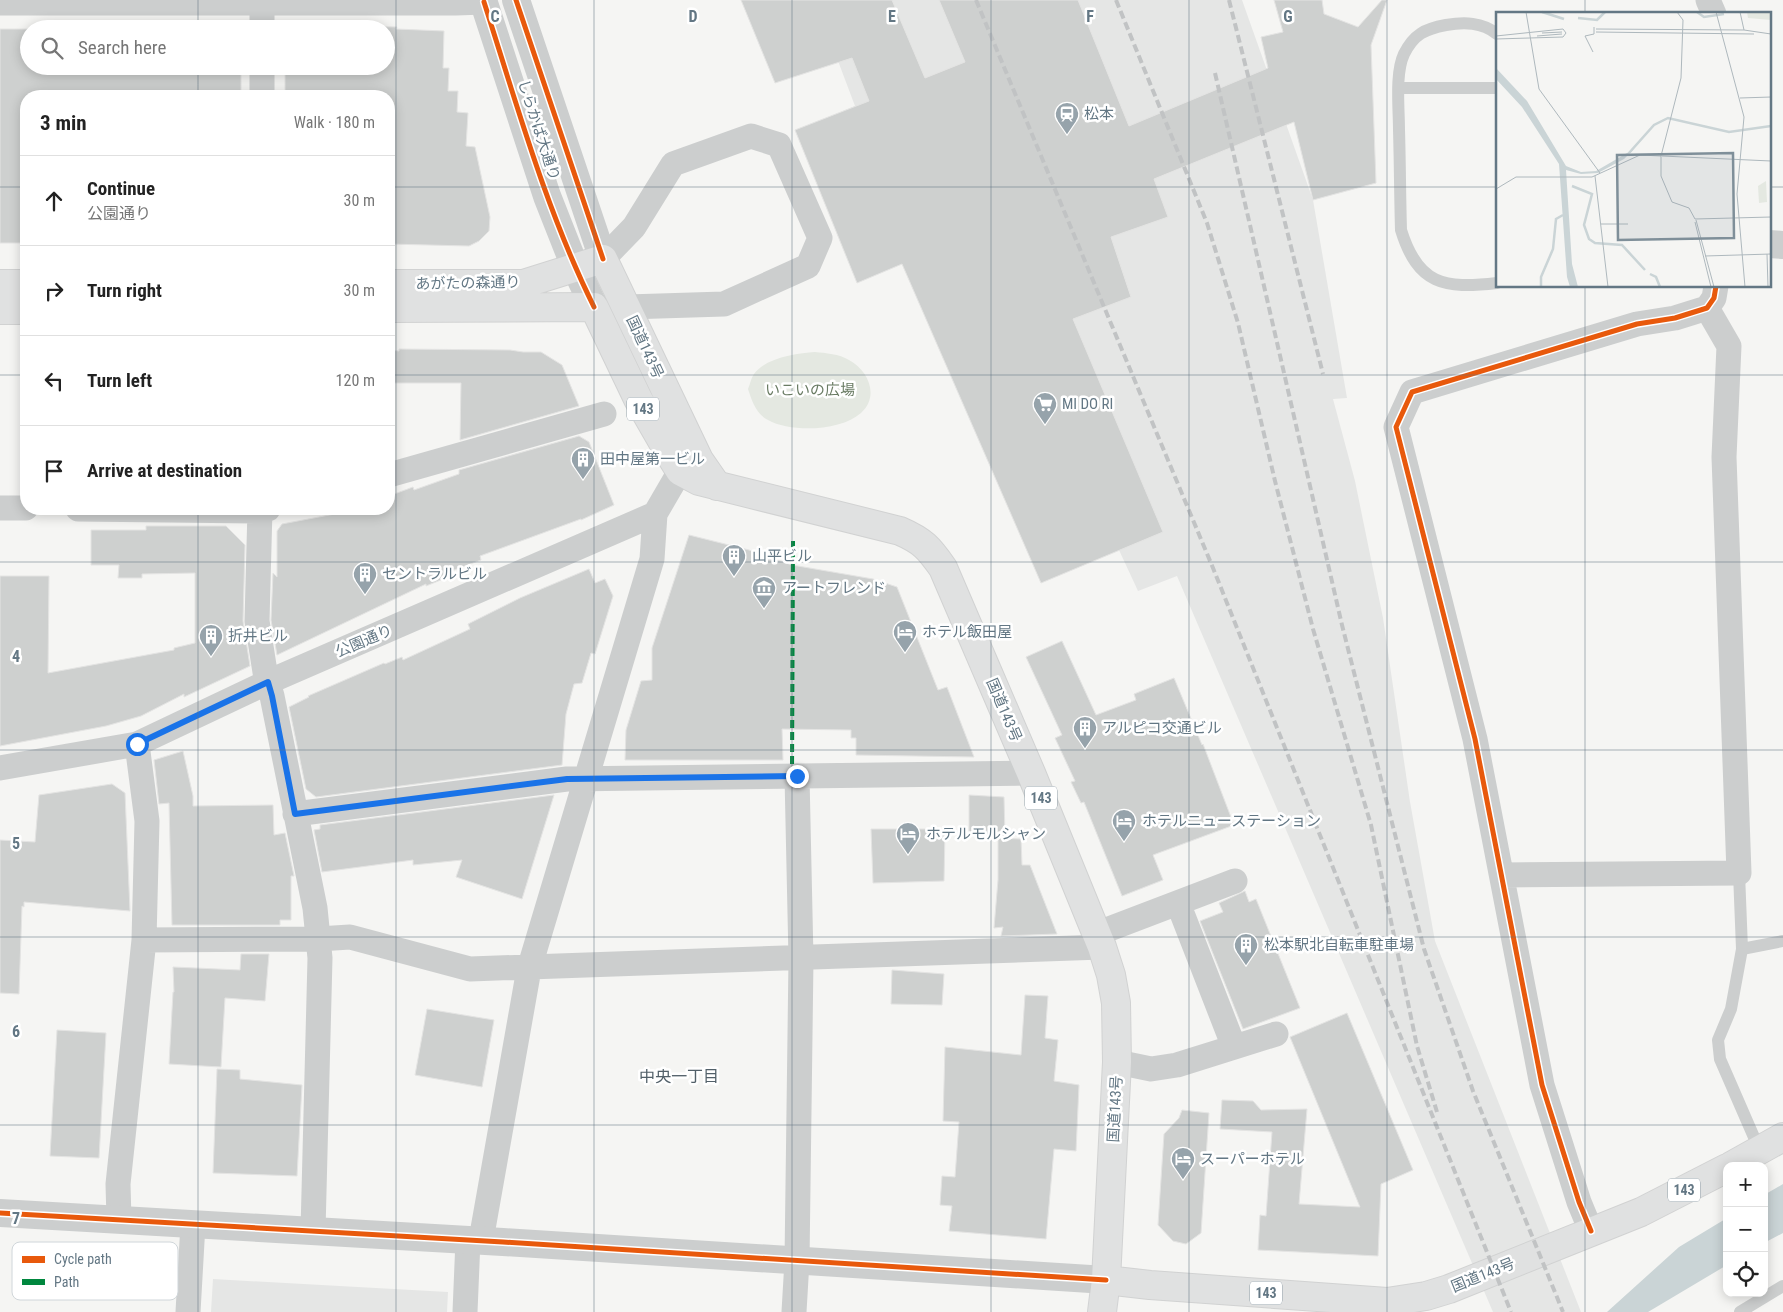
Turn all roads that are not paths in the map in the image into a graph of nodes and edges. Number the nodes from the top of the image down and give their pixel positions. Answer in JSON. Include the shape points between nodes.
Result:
{"nodes":[{"id":1,"x":516,"y":0,"type":"edge"},
{"id":2,"x":1708,"y":0,"type":"edge"},
{"id":3,"x":483,"y":1,"type":"edge"},
{"id":4,"x":0,"y":3,"type":"edge"},
{"id":5,"x":262,"y":4,"type":"junction"},
{"id":6,"x":1713,"y":12,"type":"edge"},
{"id":7,"x":262,"y":20,"type":"edge"},
{"id":8,"x":1496,"y":33,"type":"edge"},
{"id":9,"x":262,"y":75,"type":"edge"},
{"id":10,"x":1399,"y":88,"type":"junction"},
{"id":11,"x":1496,"y":88,"type":"edge"},
{"id":12,"x":262,"y":90,"type":"edge"},
{"id":13,"x":1770,"y":244,"type":"edge"},
{"id":14,"x":1783,"y":245,"type":"edge"},
{"id":15,"x":603,"y":258,"type":"junction"},
{"id":16,"x":575,"y":267,"type":"junction"},
{"id":17,"x":1496,"y":283,"type":"edge"},
{"id":18,"x":0,"y":284,"type":"edge"},
{"id":19,"x":20,"y":284,"type":"edge"},
{"id":20,"x":395,"y":284,"type":"edge"},
{"id":21,"x":1711,"y":297,"type":"edge"},
{"id":22,"x":594,"y":307,"type":"junction"},
{"id":23,"x":627,"y":307,"type":"junction"},
{"id":24,"x":395,"y":308,"type":"edge"},
{"id":25,"x":0,"y":310,"type":"edge"},
{"id":26,"x":20,"y":310,"type":"edge"},
{"id":27,"x":0,"y":317,"type":"edge"},
{"id":28,"x":604,"y":414,"type":"dead end"},
{"id":29,"x":689,"y":466,"type":"junction"},
{"id":30,"x":395,"y":473,"type":"edge"},
{"id":31,"x":0,"y":508,"type":"edge"},
{"id":32,"x":20,"y":508,"type":"edge"},
{"id":33,"x":655,"y":514,"type":"junction"},
{"id":34,"x":263,"y":515,"type":"edge"},
{"id":35,"x":268,"y":682,"type":"junction"},
{"id":36,"x":137,"y":744,"type":"junction"},
{"id":37,"x":0,"y":768,"type":"edge"},
{"id":38,"x":1031,"y":774,"type":"junction"},
{"id":39,"x":797,"y":776,"type":"junction"},
{"id":40,"x":586,"y":779,"type":"junction"},
{"id":41,"x":295,"y":814,"type":"junction"},
{"id":42,"x":1739,"y":873,"type":"junction"},
{"id":43,"x":1502,"y":875,"type":"junction"},
{"id":44,"x":1231,"y":887,"type":"dead end"},
{"id":45,"x":1178,"y":903,"type":"junction"},
{"id":46,"x":318,"y":939,"type":"junction"},
{"id":47,"x":144,"y":940,"type":"junction"},
{"id":48,"x":1099,"y":941,"type":"junction"},
{"id":49,"x":1783,"y":941,"type":"edge"},
{"id":50,"x":1742,"y":949,"type":"junction"},
{"id":51,"x":801,"y":959,"type":"junction"},
{"id":52,"x":529,"y":969,"type":"junction"},
{"id":53,"x":1276,"y":1034,"type":"dead end"},
{"id":54,"x":1234,"y":1047,"type":"junction"},
{"id":55,"x":1117,"y":1062,"type":"junction"},
{"id":56,"x":1783,"y":1137,"type":"edge"},
{"id":57,"x":1760,"y":1151,"type":"junction"},
{"id":58,"x":1739,"y":1162,"type":"edge"},
{"id":59,"x":1723,"y":1170,"type":"edge"},
{"id":60,"x":0,"y":1213,"type":"edge"},
{"id":61,"x":119,"y":1220,"type":"junction"},
{"id":62,"x":193,"y":1224,"type":"junction"},
{"id":63,"x":313,"y":1231,"type":"junction"},
{"id":64,"x":1591,"y":1232,"type":"junction"},
{"id":65,"x":474,"y":1240,"type":"junction"},
{"id":66,"x":797,"y":1261,"type":"junction"},
{"id":67,"x":1106,"y":1280,"type":"junction"},
{"id":68,"x":1783,"y":1286,"type":"edge"},
{"id":69,"x":1427,"y":1304,"type":"edge"},
{"id":70,"x":188,"y":1312,"type":"edge"},
{"id":71,"x":465,"y":1312,"type":"edge"},
{"id":72,"x":794,"y":1312,"type":"edge"},
{"id":73,"x":1102,"y":1312,"type":"edge"},
{"id":74,"x":1740,"y":1312,"type":"edge"}],
"edges":[{"from":1,"to":15,"type":"street","name":"しらかば大通り"},
{"from":2,"to":6,"type":"street"},
{"from":3,"to":5,"type":"street"},
{"from":3,"to":16,"type":"street","name":"しらかば大通り","via":[[547,196]]},
{"from":4,"to":5,"type":"street"},
{"from":5,"to":7,"type":"street"},
{"from":8,"to":10,"type":"lane","via":[[1478,24],[1459,23],[1421,31],[1403,56]]},
{"from":9,"to":12,"type":"street"},
{"from":10,"to":11,"type":"lane"},
{"from":10,"to":17,"type":"lane","via":[[1401,220],[1406,247],[1427,276],[1442,283],[1465,286]]},
{"from":13,"to":14,"type":"street"},
{"from":15,"to":16,"type":"main road","name":"あがたの森通り"},
{"from":15,"to":23,"type":"main road","name":"国道143号","number":"143"},
{"from":15,"to":23,"type":"street","via":[[634,226],[673,164],[751,136],[779,145],[820,238],[808,266],[724,304]]},
{"from":16,"to":20,"type":"main road","name":"あがたの森通り","via":[[523,284]]},
{"from":16,"to":22,"type":"street","name":"しらかば大通り"},
{"from":18,"to":19,"type":"main road"},
{"from":21,"to":42,"type":"street","via":[[1729,346],[1724,457]]},
{"from":21,"to":43,"type":"street","via":[[1675,318],[1637,324],[1412,392],[1396,427],[1475,739]]},
{"from":22,"to":24,"type":"main road","name":"あがたの森通り"},
{"from":22,"to":29,"type":"main road","name":"国道143号","number":"143","via":[[638,399]]},
{"from":23,"to":29,"type":"main road","name":"国道143号","number":"143"},
{"from":25,"to":26,"type":"main road"},
{"from":25,"to":27,"type":"street"},
{"from":28,"to":30,"type":"street"},
{"from":29,"to":33,"type":"street"},
{"from":29,"to":38,"type":"main road","name":"国道143号","number":"143","via":[[717,486],[900,531],[917,538],[929,548],[943,568]]},
{"from":31,"to":32,"type":"street"},
{"from":33,"to":35,"type":"street","name":"公園通り"},
{"from":33,"to":40,"type":"street","via":[[652,559]]},
{"from":34,"to":35,"type":"street","via":[[257,621]]},
{"from":35,"to":36,"type":"street","name":"公園通り"},
{"from":35,"to":41,"type":"street"},
{"from":36,"to":37,"type":"street","name":"公園通り"},
{"from":36,"to":47,"type":"street","via":[[146,821]]},
{"from":38,"to":39,"type":"street"},
{"from":38,"to":48,"type":"main road","name":"国道143号","number":"143"},
{"from":39,"to":40,"type":"street"},
{"from":39,"to":51,"type":"street"},
{"from":40,"to":41,"type":"street"},
{"from":40,"to":52,"type":"street"},
{"from":41,"to":46,"type":"street","via":[[315,908]]},
{"from":42,"to":43,"type":"street"},
{"from":42,"to":50,"type":"lane"},
{"from":43,"to":64,"type":"street","via":[[1542,1085]]},
{"from":44,"to":45,"type":"street"},
{"from":45,"to":48,"type":"street"},
{"from":45,"to":54,"type":"street"},
{"from":46,"to":47,"type":"street"},
{"from":46,"to":52,"type":"street","via":[[350,937],[470,969]]},
{"from":46,"to":63,"type":"street"},
{"from":47,"to":61,"type":"street","via":[[118,1184]]},
{"from":48,"to":51,"type":"street"},
{"from":48,"to":55,"type":"main road","name":"国道143号","number":"143","via":[[1111,975],[1116,1003]]},
{"from":49,"to":50,"type":"lane"},
{"from":50,"to":57,"type":"lane","via":[[1731,1009],[1718,1040],[1720,1060]]},
{"from":51,"to":52,"type":"street"},
{"from":51,"to":66,"type":"street"},
{"from":52,"to":65,"type":"street"},
{"from":53,"to":54,"type":"street"},
{"from":54,"to":55,"type":"street","via":[[1178,1065],[1151,1069]]},
{"from":55,"to":67,"type":"main road","name":"国道143号","number":"143"},
{"from":56,"to":57,"type":"main road"},
{"from":57,"to":58,"type":"main road"},
{"from":59,"to":64,"type":"main road","name":"国道143号","number":"143","via":[[1641,1212]]},
{"from":60,"to":61,"type":"street"},
{"from":61,"to":62,"type":"street"},
{"from":62,"to":63,"type":"street"},
{"from":62,"to":70,"type":"street"},
{"from":63,"to":65,"type":"street"},
{"from":64,"to":69,"type":"main road","name":"国道143号","number":"143","via":[[1449,1289]]},
{"from":65,"to":66,"type":"street"},
{"from":65,"to":71,"type":"street"},
{"from":66,"to":67,"type":"street"},
{"from":66,"to":72,"type":"street"},
{"from":67,"to":69,"type":"main road","name":"国道143号","number":"143"},
{"from":67,"to":73,"type":"main road"},
{"from":68,"to":74,"type":"lane"}]}
